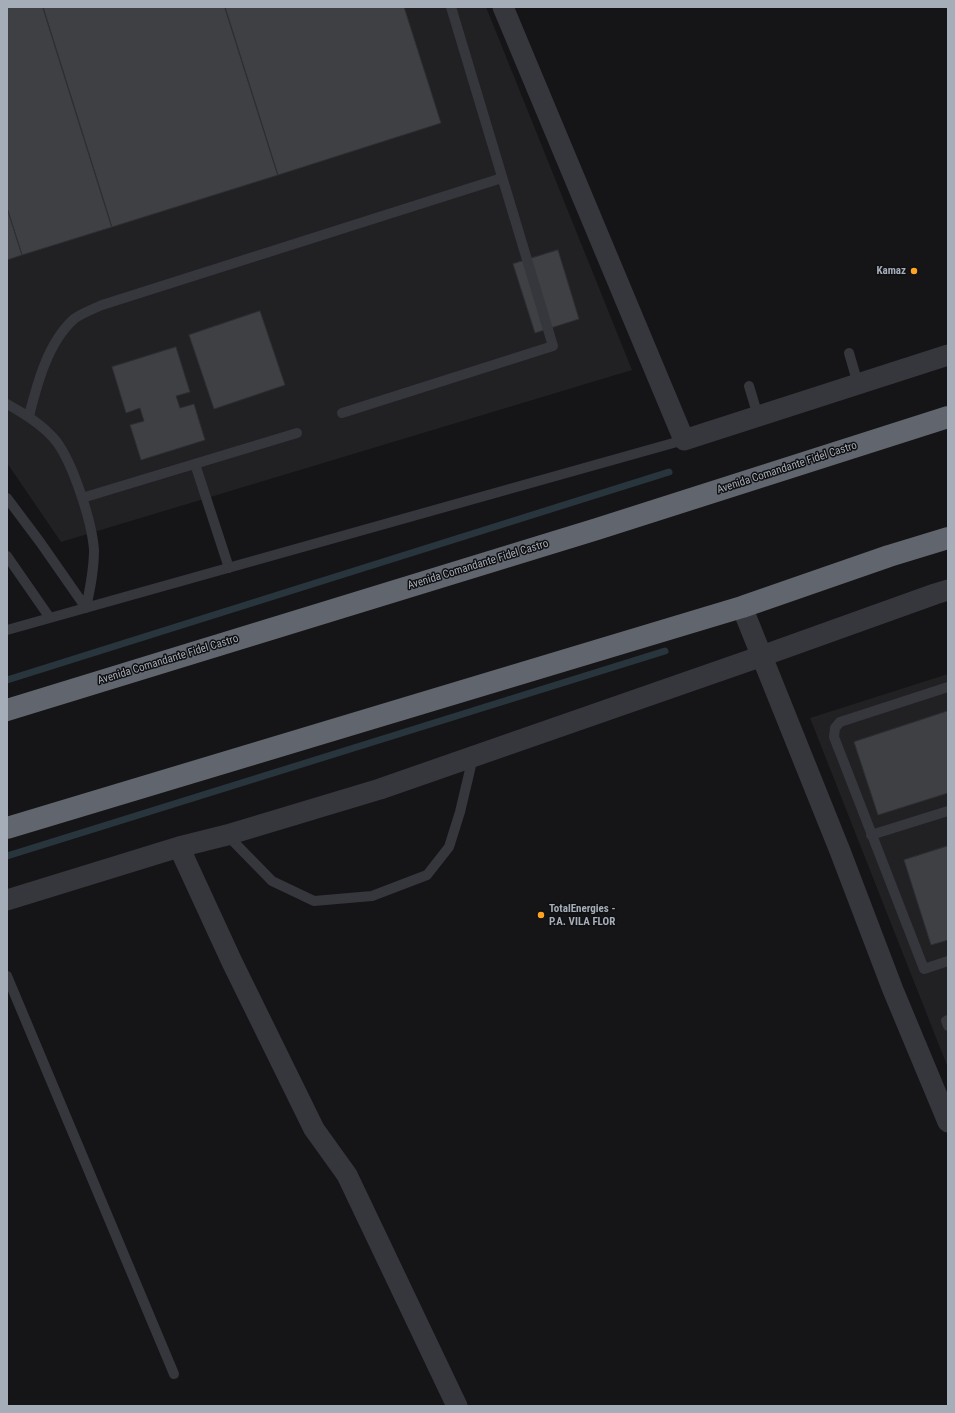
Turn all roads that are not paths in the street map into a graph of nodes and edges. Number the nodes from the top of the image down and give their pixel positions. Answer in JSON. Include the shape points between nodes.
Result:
{"nodes":[{"id":1,"x":451,"y":7,"type":"edge"},
{"id":2,"x":503,"y":7,"type":"edge"},
{"id":3,"x":502,"y":178,"type":"junction"},
{"id":4,"x":849,"y":353,"type":"dead end"},
{"id":5,"x":948,"y":355,"type":"edge"},
{"id":6,"x":858,"y":384,"type":"junction"},
{"id":7,"x":749,"y":386,"type":"dead end"},
{"id":8,"x":7,"y":404,"type":"edge"},
{"id":9,"x":342,"y":413,"type":"dead end"},
{"id":10,"x":29,"y":416,"type":"junction"},
{"id":11,"x":758,"y":416,"type":"junction"},
{"id":12,"x":948,"y":418,"type":"edge"},
{"id":13,"x":297,"y":433,"type":"dead end"},
{"id":14,"x":684,"y":440,"type":"junction"},
{"id":15,"x":195,"y":464,"type":"junction"},
{"id":16,"x":7,"y":498,"type":"edge"},
{"id":17,"x":82,"y":498,"type":"junction"},
{"id":18,"x":948,"y":538,"type":"edge"},
{"id":19,"x":7,"y":556,"type":"edge"},
{"id":20,"x":229,"y":568,"type":"junction"},
{"id":21,"x":948,"y":590,"type":"edge"},
{"id":22,"x":742,"y":607,"type":"junction"},
{"id":23,"x":86,"y":608,"type":"junction"},
{"id":24,"x":50,"y":618,"type":"junction"},
{"id":25,"x":7,"y":630,"type":"edge"},
{"id":26,"x":762,"y":656,"type":"junction"},
{"id":27,"x":948,"y":687,"type":"edge"},
{"id":28,"x":7,"y":710,"type":"edge"},
{"id":29,"x":473,"y":757,"type":"junction"},
{"id":30,"x":948,"y":811,"type":"edge"},
{"id":31,"x":7,"y":828,"type":"edge"},
{"id":32,"x":227,"y":835,"type":"junction"},
{"id":33,"x":871,"y":835,"type":"junction"},
{"id":34,"x":179,"y":847,"type":"junction"},
{"id":35,"x":7,"y":900,"type":"edge"},
{"id":36,"x":947,"y":965,"type":"edge"},
{"id":37,"x":7,"y":976,"type":"edge"},
{"id":38,"x":948,"y":1122,"type":"edge"},
{"id":39,"x":174,"y":1374,"type":"dead end"},
{"id":40,"x":456,"y":1406,"type":"edge"}],
"edges":[{"from":1,"to":3,"type":"lane"},
{"from":2,"to":14,"type":"street"},
{"from":3,"to":9,"type":"lane","via":[[553,346]]},
{"from":3,"to":10,"type":"lane","via":[[102,305],[75,319],[55,342],[38,382]]},
{"from":4,"to":6,"type":"lane"},
{"from":5,"to":6,"type":"street"},
{"from":6,"to":11,"type":"street"},
{"from":7,"to":11,"type":"lane"},
{"from":8,"to":10,"type":"lane"},
{"from":10,"to":17,"type":"lane","via":[[56,441],[71,466]]},
{"from":11,"to":14,"type":"street"},
{"from":12,"to":28,"type":"highway","name":"Avenida Comandante Fidel Castro"},
{"from":13,"to":15,"type":"lane"},
{"from":14,"to":20,"type":"lane"},
{"from":15,"to":17,"type":"lane"},
{"from":15,"to":20,"type":"lane"},
{"from":16,"to":23,"type":"lane"},
{"from":17,"to":23,"type":"lane","via":[[94,550]]},
{"from":18,"to":22,"type":"highway"},
{"from":19,"to":24,"type":"lane"},
{"from":20,"to":23,"type":"lane"},
{"from":21,"to":26,"type":"street"},
{"from":22,"to":26,"type":"street"},
{"from":22,"to":31,"type":"highway"},
{"from":23,"to":24,"type":"lane"},
{"from":24,"to":25,"type":"lane"},
{"from":26,"to":29,"type":"street"},
{"from":26,"to":38,"type":"street","via":[[893,990]]},
{"from":27,"to":33,"type":"lane","via":[[840,722],[835,728],[834,737]]},
{"from":29,"to":32,"type":"street"},
{"from":29,"to":32,"type":"lane","via":[[449,847],[427,875],[372,896],[314,901],[272,881]]},
{"from":30,"to":33,"type":"lane"},
{"from":32,"to":34,"type":"street"},
{"from":33,"to":36,"type":"lane","via":[[924,969]]},
{"from":34,"to":35,"type":"street"},
{"from":34,"to":40,"type":"street","via":[[235,969],[314,1128],[347,1175]]},
{"from":37,"to":39,"type":"lane"}]}
